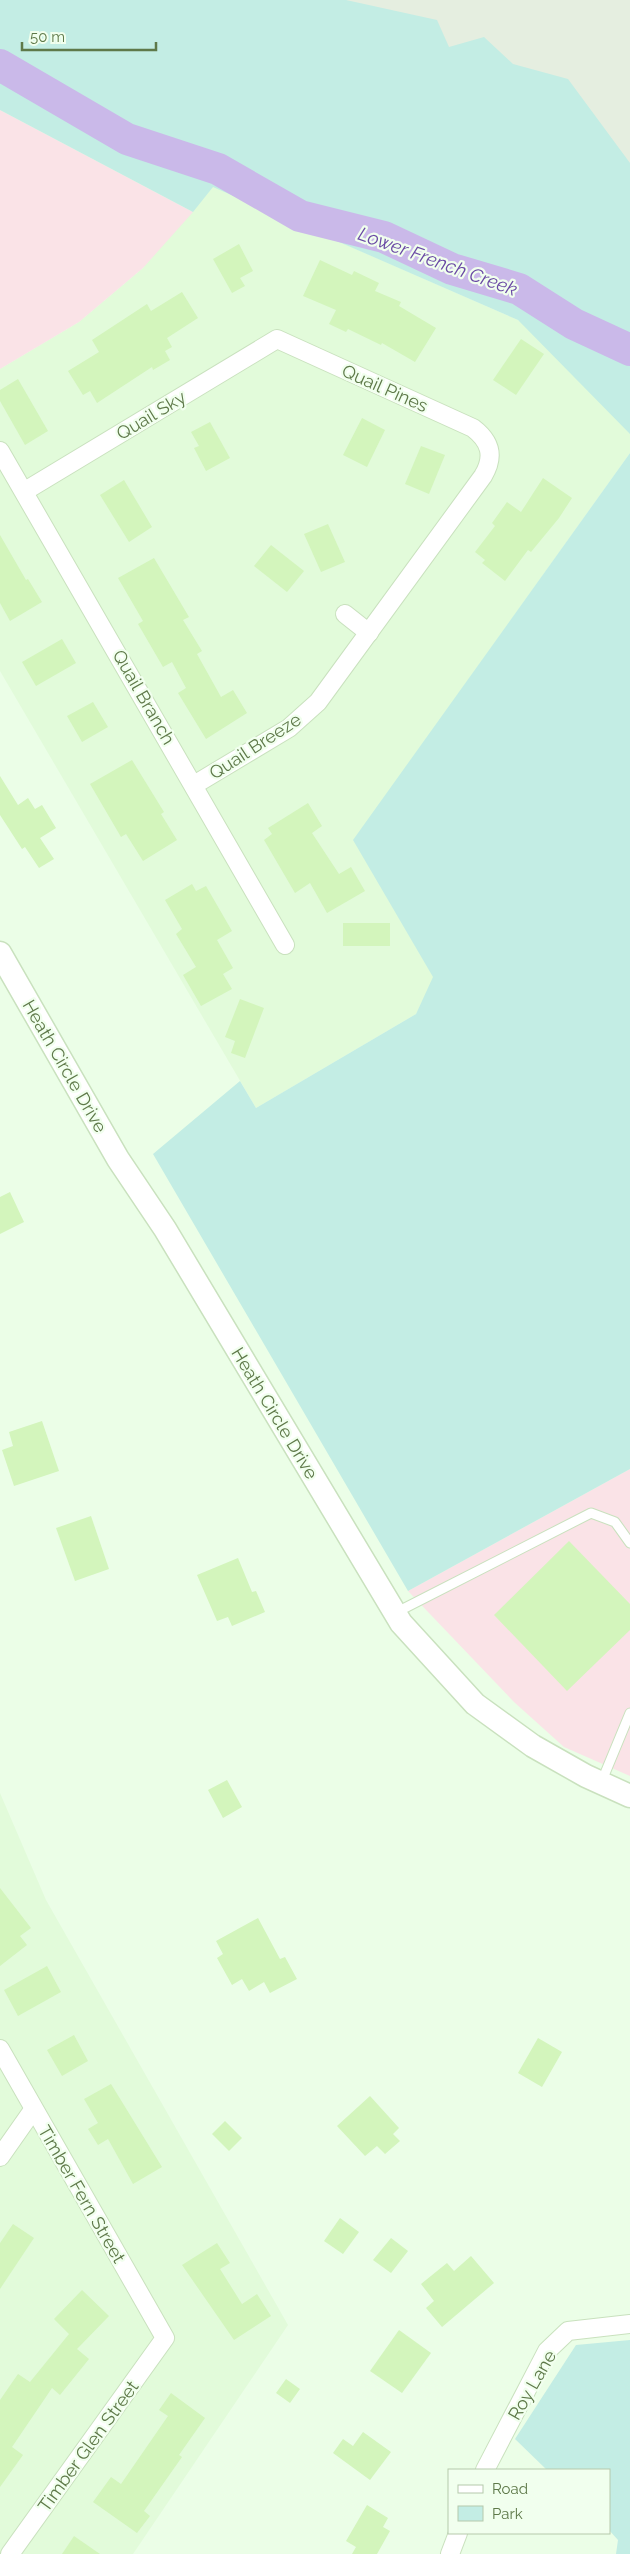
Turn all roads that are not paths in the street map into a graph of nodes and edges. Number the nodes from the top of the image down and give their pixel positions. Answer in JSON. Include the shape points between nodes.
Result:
{"nodes":[{"id":1,"x":276,"y":339,"type":"joint"},
{"id":2,"x":489,"y":444,"type":"joint"},
{"id":3,"x":0,"y":451,"type":"edge"},
{"id":4,"x":25,"y":491,"type":"junction"},
{"id":5,"x":345,"y":614,"type":"dead end"},
{"id":6,"x":369,"y":634,"type":"junction"},
{"id":7,"x":194,"y":785,"type":"junction"},
{"id":8,"x":285,"y":945,"type":"dead end"},
{"id":9,"x":0,"y":953,"type":"edge"},
{"id":10,"x":630,"y":1543,"type":"edge"},
{"id":11,"x":395,"y":1613,"type":"junction"},
{"id":12,"x":630,"y":1713,"type":"edge"},
{"id":13,"x":600,"y":1783,"type":"junction"},
{"id":14,"x":630,"y":1796,"type":"edge"},
{"id":15,"x":0,"y":2049,"type":"edge"},
{"id":16,"x":33,"y":2110,"type":"junction"},
{"id":17,"x":0,"y":2157,"type":"edge"},
{"id":18,"x":630,"y":2324,"type":"edge"},
{"id":19,"x":165,"y":2338,"type":"joint"},
{"id":20,"x":486,"y":2469,"type":"edge"},
{"id":21,"x":458,"y":2534,"type":"edge"},
{"id":22,"x":10,"y":2554,"type":"edge"},
{"id":23,"x":450,"y":2554,"type":"edge"}],
"edges":[{"from":1,"to":2,"type":"street","name":"Quail Pines","via":[[473,428]]},
{"from":1,"to":4,"type":"street","name":"Quail Sky"},
{"from":2,"to":6,"type":"street","name":"Quail Breeze","via":[[490,458],[483,476]]},
{"from":3,"to":4,"type":"street","name":"Quail Branch"},
{"from":4,"to":7,"type":"street","name":"Quail Branch"},
{"from":5,"to":6,"type":"street"},
{"from":6,"to":7,"type":"street","name":"Quail Breeze","via":[[331,686],[304,716],[273,739]]},
{"from":7,"to":8,"type":"street","name":"Quail Branch"},
{"from":9,"to":11,"type":"street","name":"Heath Circle Drive","via":[[118,1159],[165,1229]]},
{"from":10,"to":11,"type":"lane","via":[[615,1522],[590,1513]]},
{"from":11,"to":13,"type":"street","name":"Heath Circle Drive","via":[[475,1704],[533,1746]]},
{"from":12,"to":13,"type":"lane"},
{"from":13,"to":14,"type":"street","name":"Heath Circle Drive"},
{"from":15,"to":16,"type":"street","name":"Timber Fern Street"},
{"from":16,"to":17,"type":"street"},
{"from":16,"to":19,"type":"street","name":"Timber Fern Street"},
{"from":18,"to":20,"type":"street","name":"Roy Lane","via":[[568,2332],[547,2351]]},
{"from":19,"to":22,"type":"street","name":"Timber Glen Street"},
{"from":21,"to":23,"type":"street"}]}
